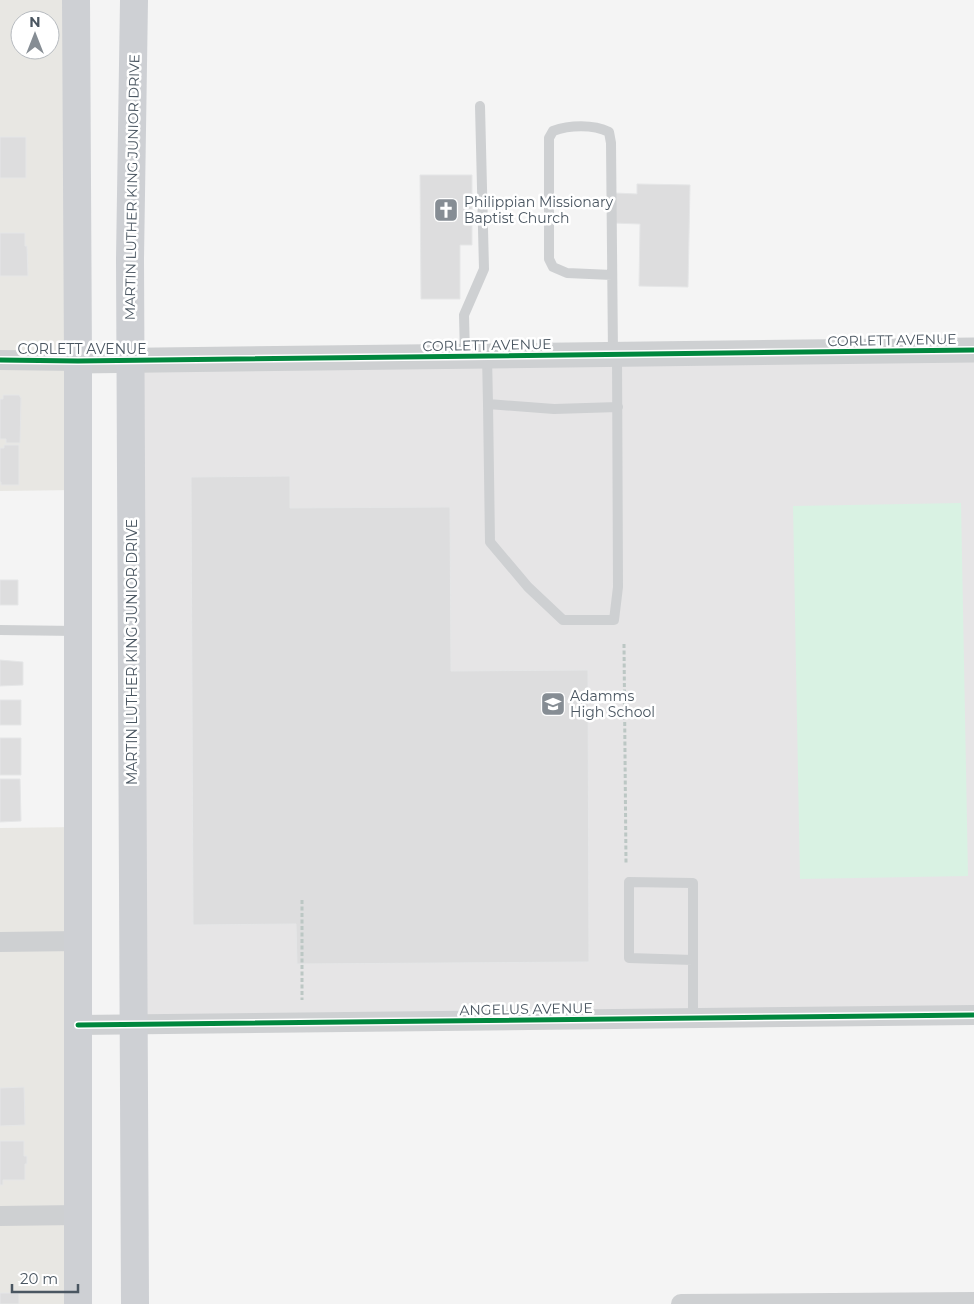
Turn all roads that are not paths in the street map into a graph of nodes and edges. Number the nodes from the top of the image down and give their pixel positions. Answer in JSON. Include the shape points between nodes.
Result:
{"nodes":[{"id":1,"x":76,"y":0,"type":"edge"},
{"id":2,"x":134,"y":0,"type":"edge"},
{"id":3,"x":480,"y":106,"type":"dead end"},
{"id":4,"x":612,"y":275,"type":"junction"},
{"id":5,"x":974,"y":350,"type":"edge"},
{"id":6,"x":615,"y":354,"type":"junction"},
{"id":7,"x":476,"y":356,"type":"junction"},
{"id":8,"x":0,"y":360,"type":"edge"},
{"id":9,"x":131,"y":360,"type":"junction"},
{"id":10,"x":78,"y":361,"type":"junction"},
{"id":11,"x":488,"y":404,"type":"junction"},
{"id":12,"x":618,"y":407,"type":"junction"},
{"id":13,"x":0,"y":630,"type":"edge"},
{"id":14,"x":78,"y":631,"type":"junction"},
{"id":15,"x":78,"y":941,"type":"junction"},
{"id":16,"x":0,"y":942,"type":"edge"},
{"id":17,"x":693,"y":960,"type":"junction"},
{"id":18,"x":974,"y":1016,"type":"edge"},
{"id":19,"x":693,"y":1018,"type":"junction"},
{"id":20,"x":134,"y":1024,"type":"junction"},
{"id":21,"x":78,"y":1025,"type":"junction"},
{"id":22,"x":78,"y":1215,"type":"junction"},
{"id":23,"x":0,"y":1216,"type":"edge"},
{"id":24,"x":974,"y":1302,"type":"edge"},
{"id":25,"x":78,"y":1304,"type":"edge"},
{"id":26,"x":135,"y":1304,"type":"edge"},
{"id":27,"x":681,"y":1304,"type":"edge"}],
"edges":[{"from":1,"to":10,"type":"main road"},
{"from":2,"to":9,"type":"main road","name":"MARTIN LUTHER KING JUNIOR DRIVE"},
{"from":3,"to":7,"type":"lane","via":[[484,269],[464,315]]},
{"from":4,"to":4,"type":"lane","via":[[609,132],[599,127],[562,127],[553,131],[549,138],[549,259],[553,267],[567,273]]},
{"from":4,"to":6,"type":"lane"},
{"from":5,"to":6,"type":"street","name":"CORLETT AVENUE"},
{"from":6,"to":7,"type":"street","name":"CORLETT AVENUE"},
{"from":6,"to":12,"type":"lane"},
{"from":7,"to":9,"type":"street","name":"CORLETT AVENUE"},
{"from":7,"to":11,"type":"lane"},
{"from":8,"to":10,"type":"street","name":"CORLETT AVENUE"},
{"from":9,"to":10,"type":"street","name":"CORLETT AVENUE"},
{"from":9,"to":20,"type":"main road","name":"MARTIN LUTHER KING JUNIOR DRIVE"},
{"from":10,"to":14,"type":"main road"},
{"from":11,"to":12,"type":"lane"},
{"from":11,"to":12,"type":"lane","via":[[490,542],[528,587],[563,620],[614,620],[618,587]]},
{"from":13,"to":14,"type":"lane"},
{"from":14,"to":15,"type":"main road"},
{"from":15,"to":16,"type":"street"},
{"from":15,"to":21,"type":"main road"},
{"from":17,"to":17,"type":"lane","via":[[693,883],[629,882],[629,958]]},
{"from":17,"to":19,"type":"lane"},
{"from":18,"to":19,"type":"street","name":"ANGELUS AVENUE"},
{"from":19,"to":20,"type":"street","name":"ANGELUS AVENUE"},
{"from":20,"to":21,"type":"street","name":"ANGELUS AVENUE"},
{"from":20,"to":26,"type":"main road","name":"MARTIN LUTHER KING JUNIOR DRIVE"},
{"from":21,"to":22,"type":"main road"},
{"from":22,"to":23,"type":"street"},
{"from":22,"to":25,"type":"main road"},
{"from":24,"to":27,"type":"street"}]}
